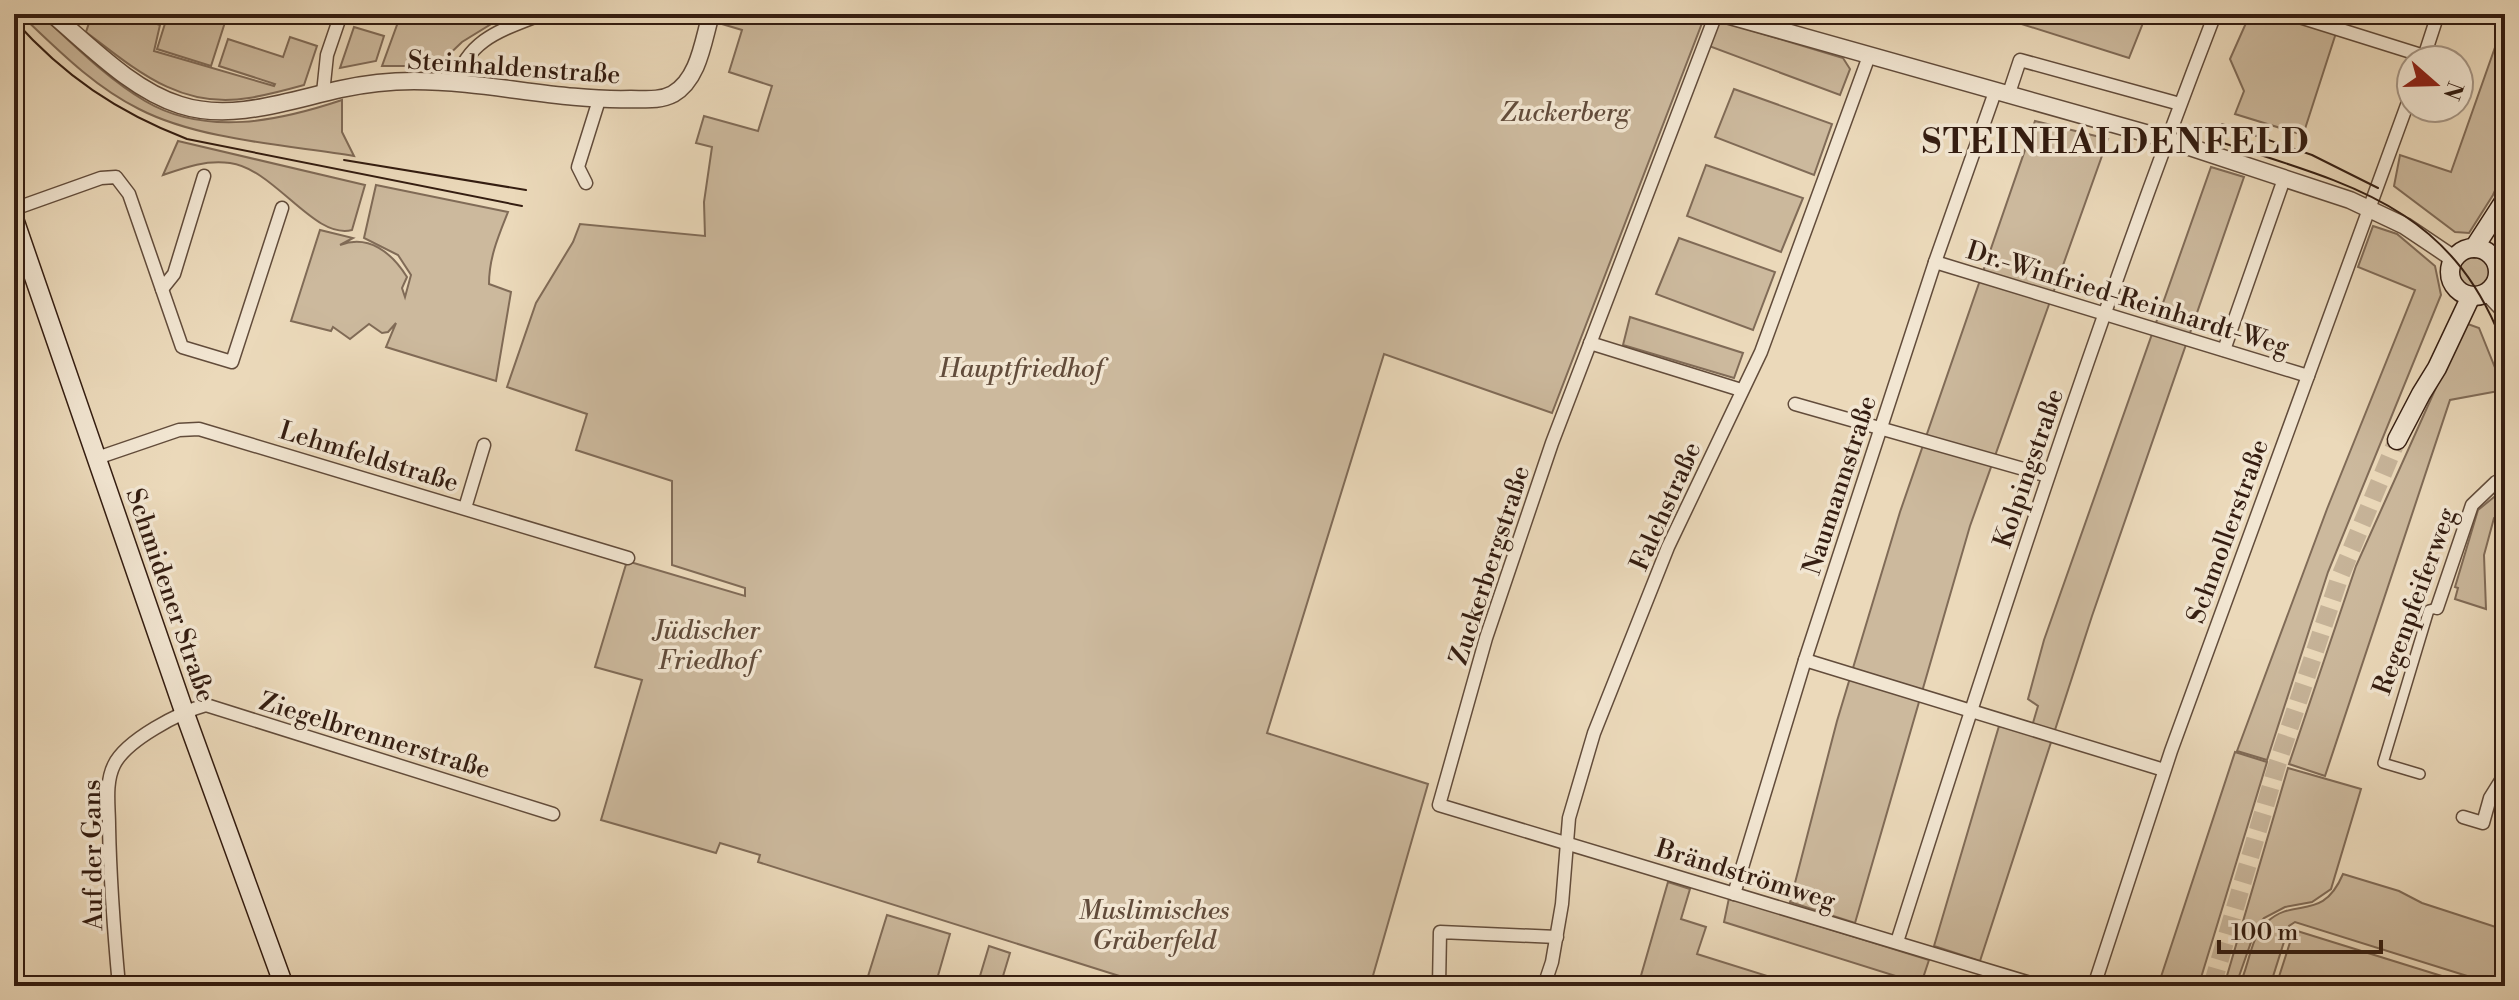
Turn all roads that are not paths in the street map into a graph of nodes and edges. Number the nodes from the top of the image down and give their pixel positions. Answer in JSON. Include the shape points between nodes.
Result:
{"nodes":[{"id":1,"x":52,"y":14,"type":"edge"},
{"id":2,"x":341,"y":14,"type":"edge"},
{"id":3,"x":542,"y":14,"type":"edge"},
{"id":4,"x":711,"y":14,"type":"edge"},
{"id":5,"x":1716,"y":14,"type":"edge"},
{"id":6,"x":1723,"y":14,"type":"edge"},
{"id":7,"x":2215,"y":14,"type":"edge"},
{"id":8,"x":2290,"y":14,"type":"edge"},
{"id":9,"x":2438,"y":14,"type":"edge"},
{"id":10,"x":2428,"y":44,"type":"edge"},
{"id":11,"x":2395,"y":49,"type":"edge"},
{"id":12,"x":1869,"y":56,"type":"junction"},
{"id":13,"x":455,"y":83,"type":"junction"},
{"id":14,"x":323,"y":93,"type":"junction"},
{"id":15,"x":2002,"y":94,"type":"junction"},
{"id":16,"x":599,"y":100,"type":"junction"},
{"id":17,"x":2180,"y":104,"type":"junction"},
{"id":18,"x":2400,"y":124,"type":"edge"},
{"id":19,"x":2168,"y":140,"type":"junction"},
{"id":20,"x":204,"y":176,"type":"dead end"},
{"id":21,"x":2284,"y":179,"type":"junction"},
{"id":22,"x":586,"y":183,"type":"dead end"},
{"id":23,"x":2504,"y":201,"type":"edge"},
{"id":24,"x":282,"y":208,"type":"dead end"},
{"id":25,"x":2370,"y":208,"type":"junction"},
{"id":26,"x":14,"y":209,"type":"edge"},
{"id":27,"x":14,"y":219,"type":"edge"},
{"id":28,"x":2483,"y":252,"type":"junction"},
{"id":29,"x":2454,"y":259,"type":"junction"},
{"id":30,"x":1935,"y":262,"type":"junction"},
{"id":31,"x":162,"y":289,"type":"junction"},
{"id":32,"x":2483,"y":291,"type":"edge"},
{"id":33,"x":2505,"y":311,"type":"edge"},
{"id":34,"x":2104,"y":316,"type":"junction"},
{"id":35,"x":1590,"y":343,"type":"junction"},
{"id":36,"x":2224,"y":350,"type":"junction"},
{"id":37,"x":2308,"y":376,"type":"junction"},
{"id":38,"x":1741,"y":390,"type":"junction"},
{"id":39,"x":1795,"y":404,"type":"dead end"},
{"id":40,"x":1880,"y":429,"type":"junction"},
{"id":41,"x":2397,"y":440,"type":"tunnel mouth"},
{"id":42,"x":484,"y":445,"type":"dead end"},
{"id":43,"x":97,"y":458,"type":"junction"},
{"id":44,"x":2048,"y":476,"type":"junction"},
{"id":45,"x":2505,"y":479,"type":"edge"},
{"id":46,"x":465,"y":508,"type":"junction"},
{"id":47,"x":628,"y":558,"type":"dead end"},
{"id":48,"x":2437,"y":608,"type":"joint"},
{"id":49,"x":1805,"y":660,"type":"junction"},
{"id":50,"x":174,"y":684,"type":"junction"},
{"id":51,"x":206,"y":705,"type":"junction"},
{"id":52,"x":1971,"y":709,"type":"junction"},
{"id":53,"x":185,"y":714,"type":"junction"},
{"id":54,"x":2164,"y":770,"type":"junction"},
{"id":55,"x":2420,"y":774,"type":"dead end"},
{"id":56,"x":2505,"y":774,"type":"edge"},
{"id":57,"x":1439,"y":805,"type":"joint"},
{"id":58,"x":553,"y":814,"type":"dead end"},
{"id":59,"x":2463,"y":817,"type":"dead end"},
{"id":60,"x":1567,"y":844,"type":"junction"},
{"id":61,"x":1734,"y":894,"type":"junction"},
{"id":62,"x":1557,"y":937,"type":"junction"},
{"id":63,"x":1897,"y":942,"type":"junction"},
{"id":64,"x":2003,"y":981,"type":"edge"},
{"id":65,"x":119,"y":986,"type":"edge"},
{"id":66,"x":284,"y":986,"type":"edge"},
{"id":67,"x":1439,"y":986,"type":"edge"},
{"id":68,"x":1544,"y":986,"type":"edge"},
{"id":69,"x":2040,"y":986,"type":"edge"},
{"id":70,"x":2094,"y":986,"type":"edge"}],
"edges":[{"from":1,"to":14,"type":"street","name":"Steinhaldenstraße","via":[[122,72],[180,105],[248,109]]},
{"from":2,"to":14,"type":"street","via":[[327,55]]},
{"from":3,"to":13,"type":"street","via":[[482,40],[462,62]]},
{"from":4,"to":16,"type":"street","name":"Steinhaldenstraße","via":[[697,64],[672,94]]},
{"from":5,"to":35,"type":"street","name":"Zuckerbergstraße"},
{"from":6,"to":12,"type":"street"},
{"from":7,"to":17,"type":"street","name":"Kolpingstraße"},
{"from":8,"to":11,"type":"street"},
{"from":9,"to":10,"type":"street"},
{"from":12,"to":15,"type":"street"},
{"from":12,"to":38,"type":"street","name":"Falchstraße","via":[[1767,337]]},
{"from":13,"to":14,"type":"street","name":"Steinhaldenstraße","via":[[399,82]]},
{"from":13,"to":16,"type":"street","name":"Steinhaldenstraße"},
{"from":15,"to":17,"type":"street","via":[[2020,60]]},
{"from":15,"to":19,"type":"street"},
{"from":15,"to":30,"type":"street","name":"Naumannstraße"},
{"from":16,"to":22,"type":"street","via":[[578,167]]},
{"from":17,"to":19,"type":"street","name":"Kolpingstraße"},
{"from":18,"to":25,"type":"street","name":"Schmollerstraße"},
{"from":19,"to":21,"type":"street"},
{"from":19,"to":34,"type":"street","name":"Kolpingstraße"},
{"from":20,"to":31,"type":"street","via":[[174,274]]},
{"from":21,"to":25,"type":"street"},
{"from":21,"to":36,"type":"street"},
{"from":23,"to":28,"type":"main road"},
{"from":24,"to":31,"type":"street","via":[[232,362],[182,347]]},
{"from":25,"to":29,"type":"street"},
{"from":25,"to":37,"type":"street","name":"Schmollerstraße"},
{"from":26,"to":31,"type":"street","via":[[116,177],[126,186]]},
{"from":27,"to":43,"type":"main road","name":"Schmidener Straße"},
{"from":28,"to":29,"type":"main road","via":[[2460,253]]},
{"from":28,"to":32,"type":"main road","via":[[2498,271]]},
{"from":29,"to":32,"type":"main road","via":[[2451,280]]},
{"from":30,"to":34,"type":"street","name":"Dr.-Winfried-Reinhardt-Weg"},
{"from":30,"to":40,"type":"street","name":"Naumannstraße"},
{"from":32,"to":33,"type":"street"},
{"from":32,"to":41,"type":"main road"},
{"from":34,"to":36,"type":"street","name":"Dr.-Winfried-Reinhardt-Weg"},
{"from":34,"to":44,"type":"street","name":"Kolpingstraße"},
{"from":35,"to":38,"type":"street"},
{"from":35,"to":57,"type":"street","name":"Zuckerbergstraße","via":[[1486,638]]},
{"from":36,"to":37,"type":"street","name":"Dr.-Winfried-Reinhardt-Weg"},
{"from":37,"to":54,"type":"street","name":"Schmollerstraße"},
{"from":38,"to":60,"type":"street","name":"Falchstraße","via":[[1668,547],[1594,733],[1569,818]]},
{"from":39,"to":40,"type":"street"},
{"from":40,"to":44,"type":"street"},
{"from":40,"to":49,"type":"street","name":"Naumannstraße"},
{"from":42,"to":46,"type":"street"},
{"from":43,"to":46,"type":"street","name":"Lehmfeldstraße","via":[[179,430],[199,429]]},
{"from":43,"to":50,"type":"main road","name":"Schmidener Straße"},
{"from":44,"to":52,"type":"street","name":"Kolpingstraße"},
{"from":45,"to":48,"type":"street","name":"Regenpfeiferweg","via":[[2472,505]]},
{"from":46,"to":47,"type":"street","name":"Lehmfeldstraße"},
{"from":48,"to":55,"type":"street","name":"Regenpfeiferweg","via":[[2429,610],[2383,763]]},
{"from":49,"to":52,"type":"street"},
{"from":49,"to":61,"type":"street","name":"Naumannstraße"},
{"from":50,"to":51,"type":"street","name":"Ziegelbrennerstraße"},
{"from":50,"to":53,"type":"main road","name":"Schmidener Straße"},
{"from":51,"to":53,"type":"street"},
{"from":51,"to":58,"type":"street","name":"Ziegelbrennerstraße"},
{"from":52,"to":54,"type":"street"},
{"from":52,"to":63,"type":"street","name":"Kolpingstraße"},
{"from":53,"to":65,"type":"street","name":"Auf der Gans","via":[[123,752],[109,783]]},
{"from":53,"to":66,"type":"main road","name":"Schmidener Straße"},
{"from":54,"to":70,"type":"street","name":"Schmollerstraße"},
{"from":56,"to":59,"type":"street","via":[[2483,823]]},
{"from":57,"to":60,"type":"street","name":"Brändströmweg"},
{"from":60,"to":61,"type":"street","name":"Brändströmweg"},
{"from":60,"to":62,"type":"street","name":"Falchstraße"},
{"from":61,"to":63,"type":"street","name":"Brändströmweg"},
{"from":62,"to":67,"type":"street","via":[[1440,932]]},
{"from":62,"to":68,"type":"street","name":"Falchstraße"},
{"from":63,"to":64,"type":"street","name":"Brändströmweg"},
{"from":64,"to":69,"type":"street","name":"Brändströmweg"}]}
